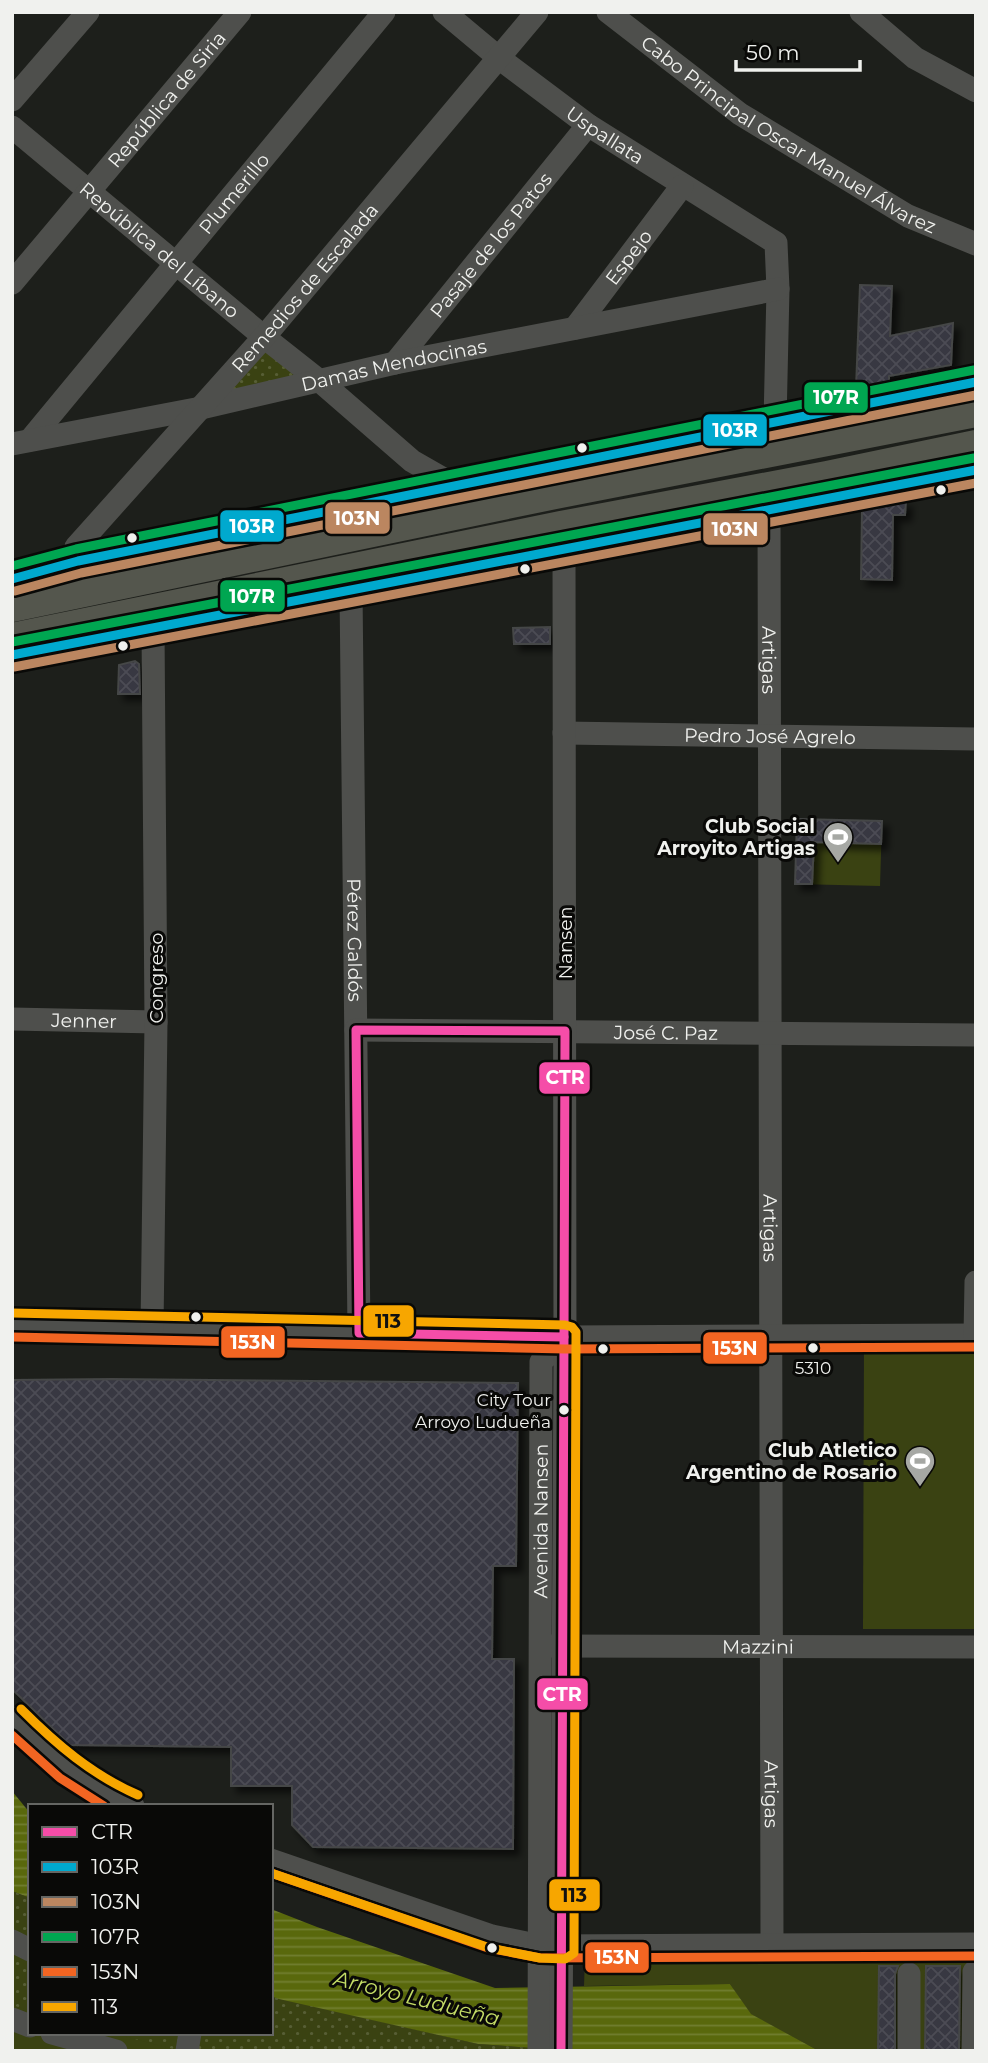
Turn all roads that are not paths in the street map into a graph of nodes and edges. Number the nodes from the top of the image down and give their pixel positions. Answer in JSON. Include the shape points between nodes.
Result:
{"nodes":[{"id":1,"x":88,"y":12,"type":"edge"},
{"id":2,"x":240,"y":12,"type":"edge"},
{"id":3,"x":384,"y":12,"type":"edge"},
{"id":4,"x":444,"y":12,"type":"edge"},
{"id":5,"x":537,"y":12,"type":"edge"},
{"id":6,"x":608,"y":12,"type":"edge"},
{"id":7,"x":861,"y":12,"type":"edge"},
{"id":8,"x":499,"y":58,"type":"junction"},
{"id":9,"x":976,"y":91,"type":"edge"},
{"id":10,"x":12,"y":100,"type":"edge"},
{"id":11,"x":589,"y":125,"type":"junction"},
{"id":12,"x":12,"y":127,"type":"edge"},
{"id":13,"x":682,"y":186,"type":"junction"},
{"id":14,"x":90,"y":191,"type":"junction"},
{"id":15,"x":976,"y":244,"type":"edge"},
{"id":16,"x":176,"y":264,"type":"junction"},
{"id":17,"x":12,"y":283,"type":"edge"},
{"id":18,"x":778,"y":289,"type":"junction"},
{"id":19,"x":575,"y":328,"type":"junction"},
{"id":20,"x":264,"y":337,"type":"junction"},
{"id":21,"x":395,"y":363,"type":"junction"},
{"id":22,"x":321,"y":382,"type":"junction"},
{"id":23,"x":976,"y":382,"type":"edge"},
{"id":24,"x":201,"y":408,"type":"junction"},
{"id":25,"x":976,"y":412,"type":"edge"},
{"id":26,"x":775,"y":422,"type":"junction"},
{"id":27,"x":21,"y":442,"type":"edge"},
{"id":28,"x":976,"y":445,"type":"edge"},
{"id":29,"x":976,"y":470,"type":"edge"},
{"id":30,"x":827,"y":476,"type":"junction"},
{"id":31,"x":553,"y":481,"type":"junction"},
{"id":32,"x":477,"y":482,"type":"junction"},
{"id":33,"x":912,"y":483,"type":"junction"},
{"id":34,"x":769,"y":510,"type":"junction"},
{"id":35,"x":562,"y":538,"type":"junction"},
{"id":36,"x":162,"y":545,"type":"junction"},
{"id":37,"x":238,"y":559,"type":"junction"},
{"id":38,"x":78,"y":561,"type":"junction"},
{"id":39,"x":12,"y":579,"type":"edge"},
{"id":40,"x":302,"y":580,"type":"junction"},
{"id":41,"x":391,"y":583,"type":"junction"},
{"id":42,"x":351,"y":590,"type":"junction"},
{"id":43,"x":12,"y":607,"type":"edge"},
{"id":44,"x":153,"y":628,"type":"junction"},
{"id":45,"x":12,"y":638,"type":"edge"},
{"id":46,"x":12,"y":655,"type":"edge"},
{"id":47,"x":564,"y":733,"type":"junction"},
{"id":48,"x":770,"y":735,"type":"junction"},
{"id":49,"x":976,"y":739,"type":"edge"},
{"id":50,"x":12,"y":1019,"type":"edge"},
{"id":51,"x":156,"y":1022,"type":"junction"},
{"id":52,"x":356,"y":1030,"type":"junction"},
{"id":53,"x":565,"y":1031,"type":"junction"},
{"id":54,"x":771,"y":1033,"type":"junction"},
{"id":55,"x":976,"y":1035,"type":"edge"},
{"id":56,"x":976,"y":1282,"type":"edge"},
{"id":57,"x":12,"y":1325,"type":"edge"},
{"id":58,"x":152,"y":1328,"type":"junction"},
{"id":59,"x":359,"y":1333,"type":"junction"},
{"id":60,"x":771,"y":1335,"type":"junction"},
{"id":61,"x":976,"y":1335,"type":"edge"},
{"id":62,"x":565,"y":1337,"type":"junction"},
{"id":63,"x":540,"y":1646,"type":"junction"},
{"id":64,"x":564,"y":1646,"type":"junction"},
{"id":65,"x":772,"y":1646,"type":"junction"},
{"id":66,"x":976,"y":1647,"type":"edge"},
{"id":67,"x":12,"y":1718,"type":"edge"},
{"id":68,"x":128,"y":1804,"type":"edge"},
{"id":69,"x":273,"y":1861,"type":"edge"},
{"id":70,"x":12,"y":1941,"type":"edge"},
{"id":71,"x":772,"y":1944,"type":"junction"},
{"id":72,"x":976,"y":1944,"type":"edge"},
{"id":73,"x":28,"y":1949,"type":"edge"},
{"id":74,"x":552,"y":1958,"type":"junction"},
{"id":75,"x":974,"y":1972,"type":"dead end"},
{"id":76,"x":909,"y":1974,"type":"dead end"},
{"id":77,"x":58,"y":2040,"type":"edge"},
{"id":78,"x":116,"y":2051,"type":"edge"},
{"id":79,"x":539,"y":2051,"type":"edge"},
{"id":80,"x":561,"y":2051,"type":"edge"},
{"id":81,"x":909,"y":2051,"type":"edge"},
{"id":82,"x":973,"y":2051,"type":"edge"}],
"edges":[{"from":1,"to":10,"type":"street"},
{"from":2,"to":14,"type":"street","name":"República de Siria"},
{"from":3,"to":16,"type":"street","name":"Plumerillo"},
{"from":4,"to":8,"type":"street","name":"Uspallata"},
{"from":5,"to":8,"type":"street","name":"Remedios de Escalada"},
{"from":6,"to":15,"type":"street","name":"Cabo Principal Oscar Manuel Álvarez","via":[[740,114],[908,216]]},
{"from":7,"to":9,"type":"street","via":[[915,58]]},
{"from":8,"to":11,"type":"street","name":"Uspallata"},
{"from":8,"to":20,"type":"street","name":"Remedios de Escalada"},
{"from":11,"to":13,"type":"street","name":"Uspallata"},
{"from":11,"to":21,"type":"street","name":"Pasaje de los Patos"},
{"from":12,"to":14,"type":"street","name":"República del Líbano"},
{"from":13,"to":18,"type":"street","name":"Uspallata","via":[[776,243]]},
{"from":13,"to":19,"type":"street","name":"Espejo"},
{"from":14,"to":16,"type":"street","name":"República del Líbano"},
{"from":14,"to":17,"type":"street","name":"República de Siria"},
{"from":16,"to":20,"type":"street","name":"República del Líbano"},
{"from":16,"to":27,"type":"street","name":"Plumerillo"},
{"from":18,"to":19,"type":"street","name":"Damas Mendocinas"},
{"from":18,"to":26,"type":"street"},
{"from":19,"to":21,"type":"street","name":"Damas Mendocinas"},
{"from":20,"to":22,"type":"street","name":"República del Líbano"},
{"from":20,"to":24,"type":"street","name":"Remedios de Escalada"},
{"from":21,"to":22,"type":"street","name":"Damas Mendocinas"},
{"from":22,"to":24,"type":"street","name":"Damas Mendocinas"},
{"from":22,"to":32,"type":"street","name":"República del Líbano","via":[[412,461],[454,485]]},
{"from":23,"to":26,"type":"main road"},
{"from":24,"to":27,"type":"street","name":"Damas Mendocinas"},
{"from":24,"to":38,"type":"street","name":"Remedios de Escalada","via":[[76,547]]},
{"from":25,"to":31,"type":"main road"},
{"from":26,"to":31,"type":"main road"},
{"from":28,"to":30,"type":"main road"},
{"from":29,"to":33,"type":"main road"},
{"from":30,"to":33,"type":"main road"},
{"from":30,"to":35,"type":"main road"},
{"from":31,"to":32,"type":"main road"},
{"from":31,"to":35,"type":"street"},
{"from":31,"to":37,"type":"main road"},
{"from":32,"to":36,"type":"main road"},
{"from":33,"to":34,"type":"main road"},
{"from":34,"to":35,"type":"main road"},
{"from":34,"to":48,"type":"street","name":"Artigas"},
{"from":35,"to":40,"type":"main road"},
{"from":35,"to":41,"type":"main road"},
{"from":35,"to":47,"type":"street","name":"Nansen"},
{"from":36,"to":37,"type":"main road"},
{"from":36,"to":38,"type":"main road"},
{"from":37,"to":43,"type":"main road"},
{"from":38,"to":39,"type":"main road"},
{"from":40,"to":41,"type":"main road"},
{"from":40,"to":45,"type":"main road"},
{"from":41,"to":42,"type":"main road"},
{"from":42,"to":44,"type":"main road"},
{"from":42,"to":52,"type":"street","name":"Pérez Galdós"},
{"from":44,"to":46,"type":"main road"},
{"from":44,"to":51,"type":"street","name":"Congreso"},
{"from":47,"to":48,"type":"street","name":"Pedro José Agrelo"},
{"from":47,"to":53,"type":"street","name":"Nansen"},
{"from":48,"to":49,"type":"street","name":"Pedro José Agrelo"},
{"from":48,"to":54,"type":"street","name":"Artigas"},
{"from":50,"to":51,"type":"street","name":"Jenner"},
{"from":51,"to":58,"type":"street","name":"Congreso"},
{"from":52,"to":53,"type":"street","name":"José C. Paz"},
{"from":52,"to":59,"type":"street","name":"Pérez Galdós"},
{"from":53,"to":54,"type":"street","name":"José C. Paz"},
{"from":53,"to":62,"type":"street","name":"Nansen"},
{"from":54,"to":55,"type":"street","name":"José C. Paz"},
{"from":54,"to":60,"type":"street","name":"Artigas"},
{"from":56,"to":61,"type":"street"},
{"from":57,"to":58,"type":"street"},
{"from":58,"to":59,"type":"street"},
{"from":59,"to":62,"type":"street"},
{"from":60,"to":61,"type":"street"},
{"from":60,"to":62,"type":"street"},
{"from":60,"to":65,"type":"street","name":"Artigas"},
{"from":62,"to":63,"type":"street","name":"Avenida Nansen","via":[[541,1362]]},
{"from":62,"to":64,"type":"street","name":"Avenida Nansen"},
{"from":63,"to":64,"type":"street","name":"Mazzini"},
{"from":63,"to":74,"type":"street","name":"Avenida Nansen"},
{"from":64,"to":65,"type":"street","name":"Mazzini"},
{"from":64,"to":74,"type":"street","name":"Avenida Nansen"},
{"from":65,"to":66,"type":"street","name":"Mazzini"},
{"from":65,"to":71,"type":"street","name":"Artigas"},
{"from":67,"to":68,"type":"street","via":[[49,1755]]},
{"from":69,"to":74,"type":"street"},
{"from":70,"to":73,"type":"street"},
{"from":71,"to":72,"type":"street"},
{"from":71,"to":74,"type":"street"},
{"from":74,"to":79,"type":"street","name":"Avenida Nansen"},
{"from":74,"to":80,"type":"street","name":"Avenida Nansen"},
{"from":75,"to":82,"type":"street"},
{"from":76,"to":81,"type":"street"},
{"from":77,"to":78,"type":"street"}]}
